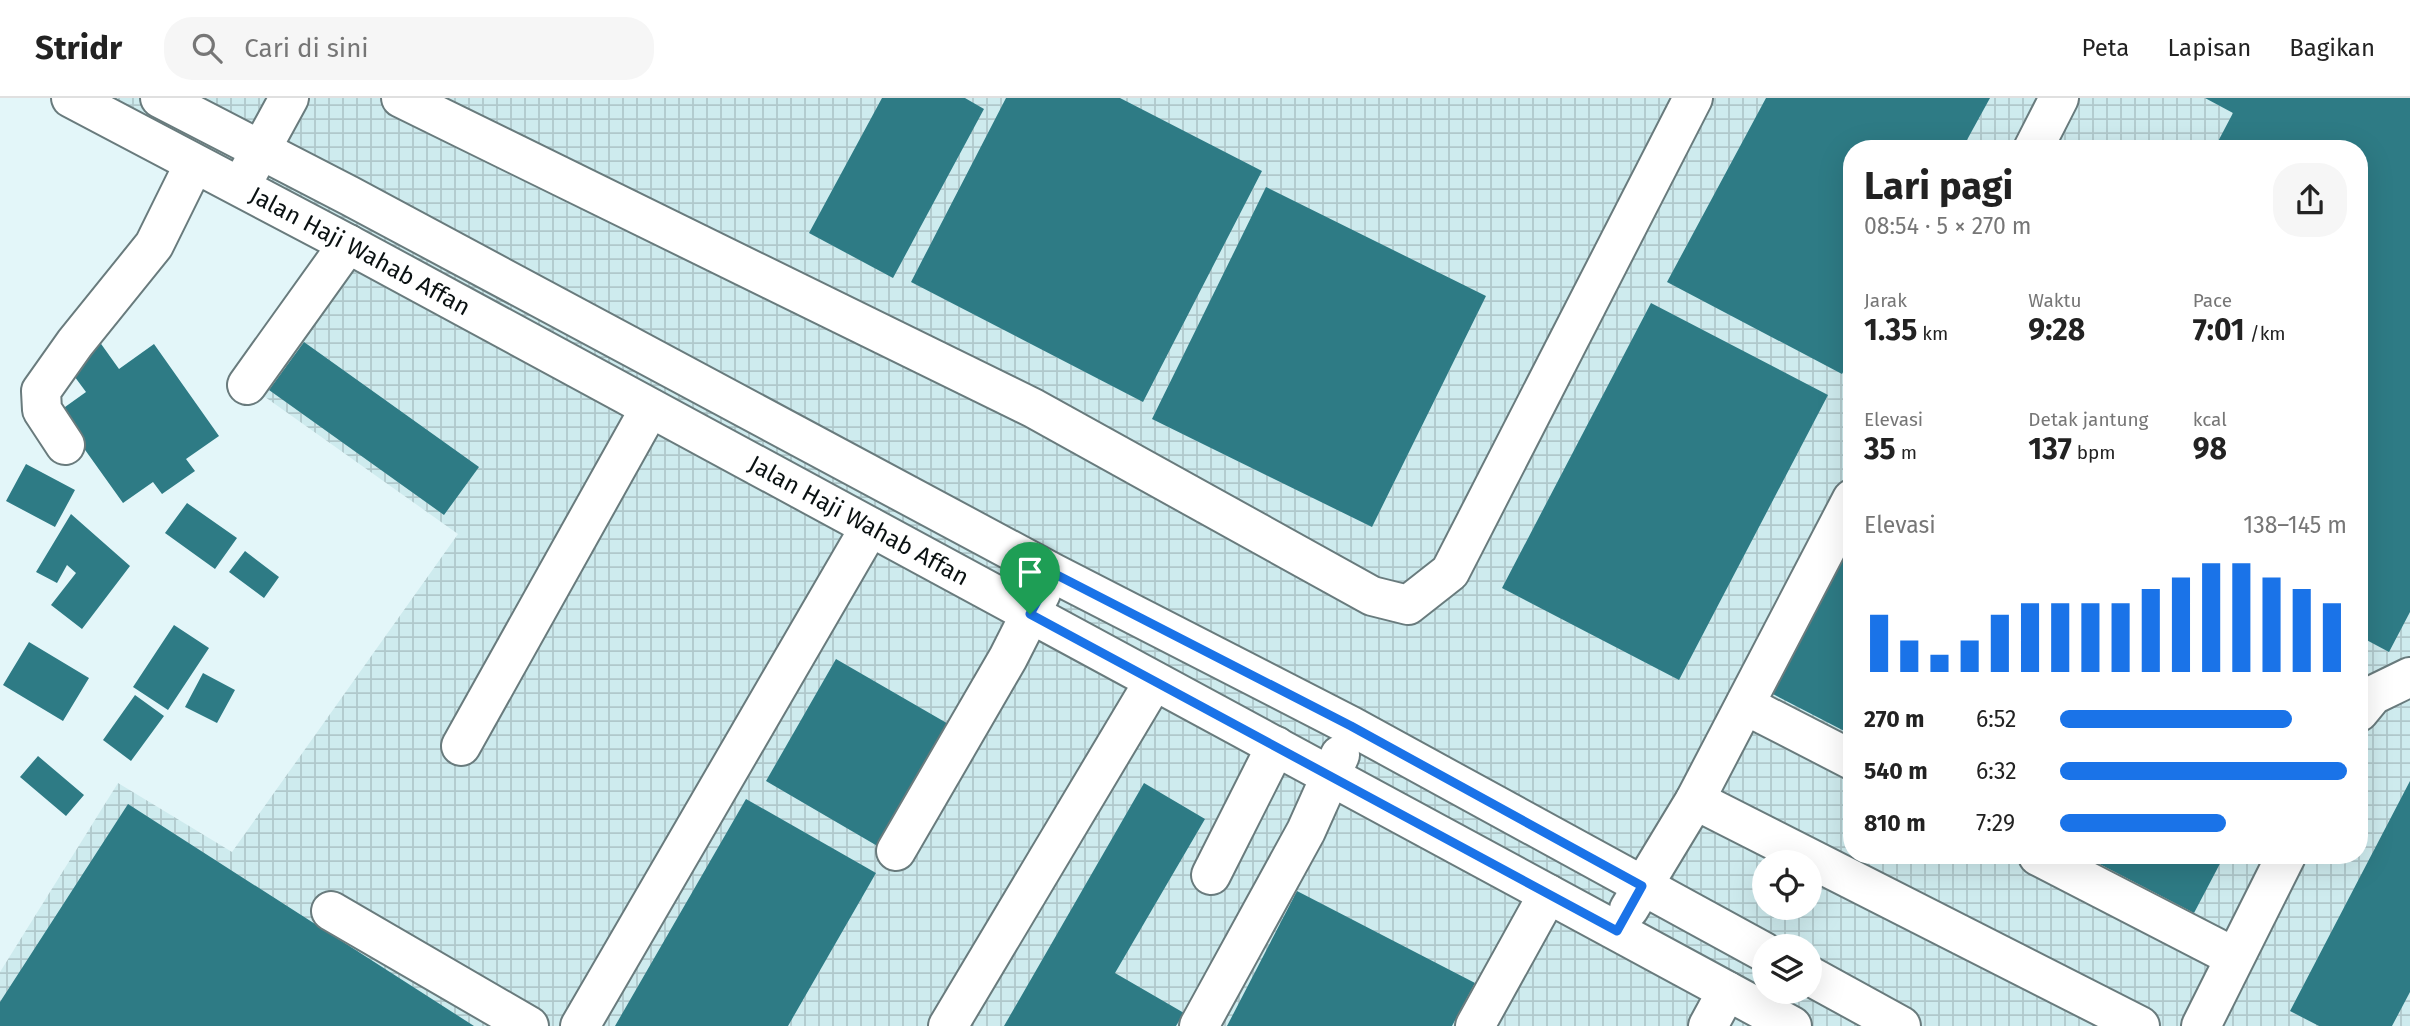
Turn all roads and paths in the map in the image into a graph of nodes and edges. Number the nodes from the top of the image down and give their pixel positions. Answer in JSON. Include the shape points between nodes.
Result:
{"nodes":[{"id":1,"x":71,"y":98,"type":"edge"},
{"id":2,"x":160,"y":98,"type":"edge"},
{"id":3,"x":289,"y":98,"type":"edge"},
{"id":4,"x":401,"y":98,"type":"edge"},
{"id":5,"x":1693,"y":98,"type":"edge"},
{"id":6,"x":2059,"y":98,"type":"edge"},
{"id":7,"x":2038,"y":140,"type":"edge"},
{"id":8,"x":260,"y":149,"type":"junction"},
{"id":9,"x":194,"y":164,"type":"junction"},
{"id":10,"x":241,"y":187,"type":"junction"},
{"id":11,"x":348,"y":244,"type":"junction"},
{"id":12,"x":247,"y":384,"type":"dead end"},
{"id":13,"x":650,"y":408,"type":"junction"},
{"id":14,"x":65,"y":445,"type":"dead end"},
{"id":15,"x":1843,"y":516,"type":"edge"},
{"id":16,"x":870,"y":527,"type":"junction"},
{"id":17,"x":1053,"y":573,"type":"junction"},
{"id":18,"x":1030,"y":614,"type":"junction"},
{"id":19,"x":2410,"y":677,"type":"edge"},
{"id":20,"x":1154,"y":681,"type":"junction"},
{"id":21,"x":2368,"y":701,"type":"edge"},
{"id":22,"x":1745,"y":705,"type":"junction"},
{"id":23,"x":1351,"y":726,"type":"junction"},
{"id":24,"x":461,"y":746,"type":"dead end"},
{"id":25,"x":1276,"y":746,"type":"junction"},
{"id":26,"x":1843,"y":755,"type":"edge"},
{"id":27,"x":1331,"y":776,"type":"junction"},
{"id":28,"x":1695,"y":800,"type":"junction"},
{"id":29,"x":895,"y":851,"type":"dead end"},
{"id":30,"x":2054,"y":864,"type":"edge"},
{"id":31,"x":2282,"y":864,"type":"edge"},
{"id":32,"x":1211,"y":875,"type":"dead end"},
{"id":33,"x":1642,"y":886,"type":"junction"},
{"id":34,"x":1548,"y":894,"type":"junction"},
{"id":35,"x":331,"y":911,"type":"dead end"},
{"id":36,"x":1617,"y":931,"type":"junction"},
{"id":37,"x":1752,"y":946,"type":"edge"},
{"id":38,"x":2234,"y":957,"type":"junction"},
{"id":39,"x":1822,"y":983,"type":"edge"},
{"id":40,"x":1727,"y":990,"type":"junction"},
{"id":41,"x":529,"y":1026,"type":"edge"},
{"id":42,"x":580,"y":1026,"type":"edge"},
{"id":43,"x":948,"y":1026,"type":"edge"},
{"id":44,"x":1199,"y":1026,"type":"edge"},
{"id":45,"x":1475,"y":1026,"type":"edge"},
{"id":46,"x":1708,"y":1026,"type":"edge"},
{"id":47,"x":1792,"y":1026,"type":"edge"},
{"id":48,"x":1901,"y":1026,"type":"edge"},
{"id":49,"x":2140,"y":1026,"type":"edge"},
{"id":50,"x":2201,"y":1026,"type":"edge"}],
"edges":[{"from":1,"to":9,"type":"street","name":"Jalan Haji Wahab Affan"},
{"from":2,"to":8,"type":"street","name":"Jalan Haji Wahab Affan"},
{"from":3,"to":8,"type":"street"},
{"from":4,"to":5,"type":"street","via":[[1033,408],[1371,596],[1408,605],[1450,572]]},
{"from":6,"to":7,"type":"street"},
{"from":8,"to":10,"type":"street"},
{"from":8,"to":17,"type":"street","name":"Jalan Haji Wahab Affan"},
{"from":9,"to":10,"type":"street","name":"Jalan Haji Wahab Affan"},
{"from":9,"to":14,"type":"street","via":[[154,245],[41,391],[42,410]]},
{"from":10,"to":11,"type":"street","name":"Jalan Haji Wahab Affan"},
{"from":11,"to":12,"type":"street"},
{"from":11,"to":13,"type":"street","name":"Jalan Haji Wahab Affan"},
{"from":13,"to":16,"type":"street","name":"Jalan Haji Wahab Affan"},
{"from":13,"to":24,"type":"street"},
{"from":15,"to":22,"type":"street"},
{"from":16,"to":18,"type":"street","name":"Jalan Haji Wahab Affan"},
{"from":16,"to":42,"type":"street"},
{"from":17,"to":18,"type":"street"},
{"from":17,"to":23,"type":"street","name":"Jalan Haji Wahab Affan"},
{"from":18,"to":20,"type":"street","name":"Jalan Haji Wahab Affan"},
{"from":18,"to":29,"type":"street"},
{"from":19,"to":21,"type":"street"},
{"from":20,"to":25,"type":"street","name":"Jalan Haji Wahab Affan"},
{"from":20,"to":43,"type":"street"},
{"from":22,"to":26,"type":"street"},
{"from":22,"to":28,"type":"street"},
{"from":23,"to":27,"type":"street"},
{"from":23,"to":33,"type":"street","name":"Jalan Haji Wahab Affan"},
{"from":25,"to":27,"type":"street","name":"Jalan Haji Wahab Affan"},
{"from":25,"to":32,"type":"street"},
{"from":27,"to":34,"type":"street","name":"Jalan Haji Wahab Affan"},
{"from":27,"to":44,"type":"street","via":[[1306,831]]},
{"from":28,"to":33,"type":"street"},
{"from":28,"to":49,"type":"street"},
{"from":30,"to":38,"type":"street"},
{"from":31,"to":38,"type":"street"},
{"from":33,"to":36,"type":"street"},
{"from":33,"to":37,"type":"street","name":"Jalan Haji Wahab Affan"},
{"from":34,"to":36,"type":"street","name":"Jalan Haji Wahab Affan"},
{"from":34,"to":45,"type":"street"},
{"from":35,"to":41,"type":"street"},
{"from":36,"to":40,"type":"street","name":"Jalan Haji Wahab Affan"},
{"from":38,"to":50,"type":"street"},
{"from":39,"to":48,"type":"street"},
{"from":40,"to":46,"type":"street"},
{"from":40,"to":47,"type":"street","name":"Jalan Haji Wahab Affan"}]}
